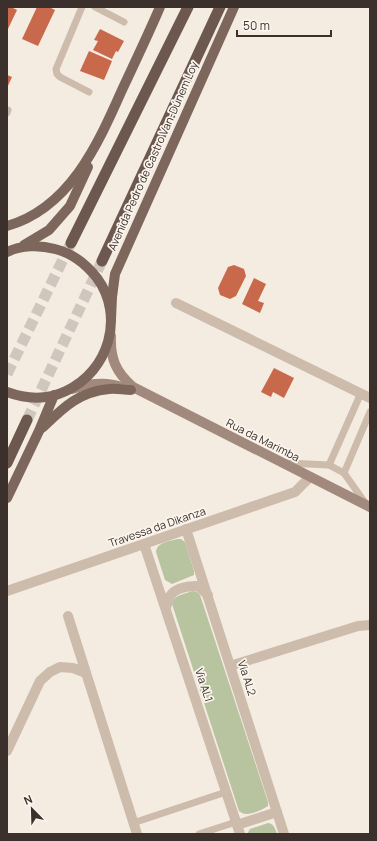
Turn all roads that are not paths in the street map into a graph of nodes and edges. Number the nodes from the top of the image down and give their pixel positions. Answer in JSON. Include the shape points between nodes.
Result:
{"nodes":[{"id":1,"x":82,"y":7,"type":"edge"},
{"id":2,"x":95,"y":7,"type":"edge"},
{"id":3,"x":160,"y":7,"type":"edge"},
{"id":4,"x":188,"y":7,"type":"edge"},
{"id":5,"x":220,"y":7,"type":"edge"},
{"id":6,"x":234,"y":7,"type":"edge"},
{"id":7,"x":124,"y":22,"type":"dead end"},
{"id":8,"x":89,"y":92,"type":"dead end"},
{"id":9,"x":101,"y":138,"type":"junction"},
{"id":10,"x":7,"y":226,"type":"edge"},
{"id":11,"x":71,"y":243,"type":"tunnel mouth"},
{"id":12,"x":8,"y":251,"type":"edge"},
{"id":13,"x":102,"y":261,"type":"tunnel mouth"},
{"id":14,"x":176,"y":303,"type":"dead end"},
{"id":15,"x":111,"y":319,"type":"junction"},
{"id":16,"x":111,"y":332,"type":"junction"},
{"id":17,"x":131,"y":390,"type":"junction"},
{"id":18,"x":66,"y":391,"type":"junction"},
{"id":19,"x":7,"y":392,"type":"edge"},
{"id":20,"x":146,"y":394,"type":"junction"},
{"id":21,"x":54,"y":395,"type":"junction"},
{"id":22,"x":366,"y":395,"type":"edge"},
{"id":23,"x":370,"y":412,"type":"edge"},
{"id":24,"x":27,"y":420,"type":"tunnel mouth"},
{"id":25,"x":39,"y":431,"type":"junction"},
{"id":26,"x":7,"y":462,"type":"edge"},
{"id":27,"x":282,"y":463,"type":"junction"},
{"id":28,"x":329,"y":465,"type":"junction"},
{"id":29,"x":344,"y":474,"type":"junction"},
{"id":30,"x":310,"y":477,"type":"junction"},
{"id":31,"x":7,"y":498,"type":"edge"},
{"id":32,"x":368,"y":506,"type":"edge"},
{"id":33,"x":186,"y":529,"type":"junction"},
{"id":34,"x":144,"y":544,"type":"junction"},
{"id":35,"x":7,"y":591,"type":"edge"},
{"id":36,"x":208,"y":595,"type":"junction"},
{"id":37,"x":166,"y":608,"type":"junction"},
{"id":38,"x":68,"y":616,"type":"dead end"},
{"id":39,"x":370,"y":625,"type":"edge"},
{"id":40,"x":230,"y":666,"type":"junction"},
{"id":41,"x":86,"y":673,"type":"junction"},
{"id":42,"x":7,"y":751,"type":"edge"},
{"id":43,"x":226,"y":792,"type":"junction"},
{"id":44,"x":277,"y":812,"type":"junction"},
{"id":45,"x":133,"y":823,"type":"junction"},
{"id":46,"x":237,"y":827,"type":"edge"},
{"id":47,"x":137,"y":834,"type":"edge"},
{"id":48,"x":199,"y":834,"type":"edge"},
{"id":49,"x":284,"y":834,"type":"edge"}],
"edges":[{"from":1,"to":8,"type":"lane","via":[[56,69],[60,77]]},
{"from":2,"to":7,"type":"lane"},
{"from":3,"to":9,"type":"main road"},
{"from":4,"to":11,"type":"highway"},
{"from":5,"to":13,"type":"highway","name":"Avenida Pedro de Castro Van-Dúnem Loy"},
{"from":6,"to":15,"type":"main road","name":"Avenida Pedro de Castro Van-Dúnem Loy","via":[[115,274]]},
{"from":9,"to":10,"type":"main road","via":[[71,183],[54,200],[36,214]]},
{"from":9,"to":12,"type":"main road","via":[[70,206],[49,230],[30,242]]},
{"from":12,"to":15,"type":"main road","via":[[35,246],[48,247],[61,250],[83,263],[93,272],[106,294]]},
{"from":14,"to":22,"type":"street"},
{"from":15,"to":16,"type":"main road"},
{"from":16,"to":18,"type":"main road","via":[[103,356],[96,367],[88,377]]},
{"from":16,"to":20,"type":"main road","name":"Rua da Marimba","via":[[112,357],[116,369],[133,387]]},
{"from":17,"to":18,"type":"main road","name":"Rua da Marimba","via":[[99,383]]},
{"from":17,"to":20,"type":"main road","name":"Rua da Marimba"},
{"from":17,"to":25,"type":"main road","via":[[110,389],[89,393],[66,405]]},
{"from":18,"to":21,"type":"main road"},
{"from":19,"to":21,"type":"main road","via":[[30,397]]},
{"from":20,"to":27,"type":"main road","name":"Rua da Marimba"},
{"from":21,"to":25,"type":"main road"},
{"from":22,"to":28,"type":"lane"},
{"from":23,"to":29,"type":"lane"},
{"from":24,"to":26,"type":"highway"},
{"from":25,"to":31,"type":"main road"},
{"from":27,"to":28,"type":"lane"},
{"from":27,"to":30,"type":"main road","name":"Rua da Marimba"},
{"from":28,"to":29,"type":"lane"},
{"from":29,"to":32,"type":"lane"},
{"from":30,"to":32,"type":"main road","name":"Rua da Marimba"},
{"from":30,"to":33,"type":"street","name":"Travessa da Dikanza","via":[[295,492]]},
{"from":33,"to":34,"type":"street","name":"Travessa da Dikanza"},
{"from":33,"to":36,"type":"street","name":"Via AL2"},
{"from":34,"to":35,"type":"street","name":"Travessa da Dikanza"},
{"from":34,"to":37,"type":"street","name":"Via AL1"},
{"from":36,"to":37,"type":"street","via":[[198,586],[179,589],[170,595]]},
{"from":36,"to":40,"type":"street","name":"Via AL2"},
{"from":37,"to":43,"type":"street","name":"Via AL1"},
{"from":38,"to":41,"type":"street"},
{"from":39,"to":40,"type":"street","via":[[358,626]]},
{"from":40,"to":44,"type":"street","name":"Via AL2"},
{"from":41,"to":42,"type":"street","via":[[60,667],[40,681]]},
{"from":41,"to":45,"type":"street"},
{"from":43,"to":45,"type":"lane"},
{"from":43,"to":46,"type":"street","name":"Via AL1"},
{"from":44,"to":46,"type":"street"},
{"from":44,"to":49,"type":"street","name":"Via AL2"},
{"from":45,"to":47,"type":"street"},
{"from":46,"to":48,"type":"lane"}]}
